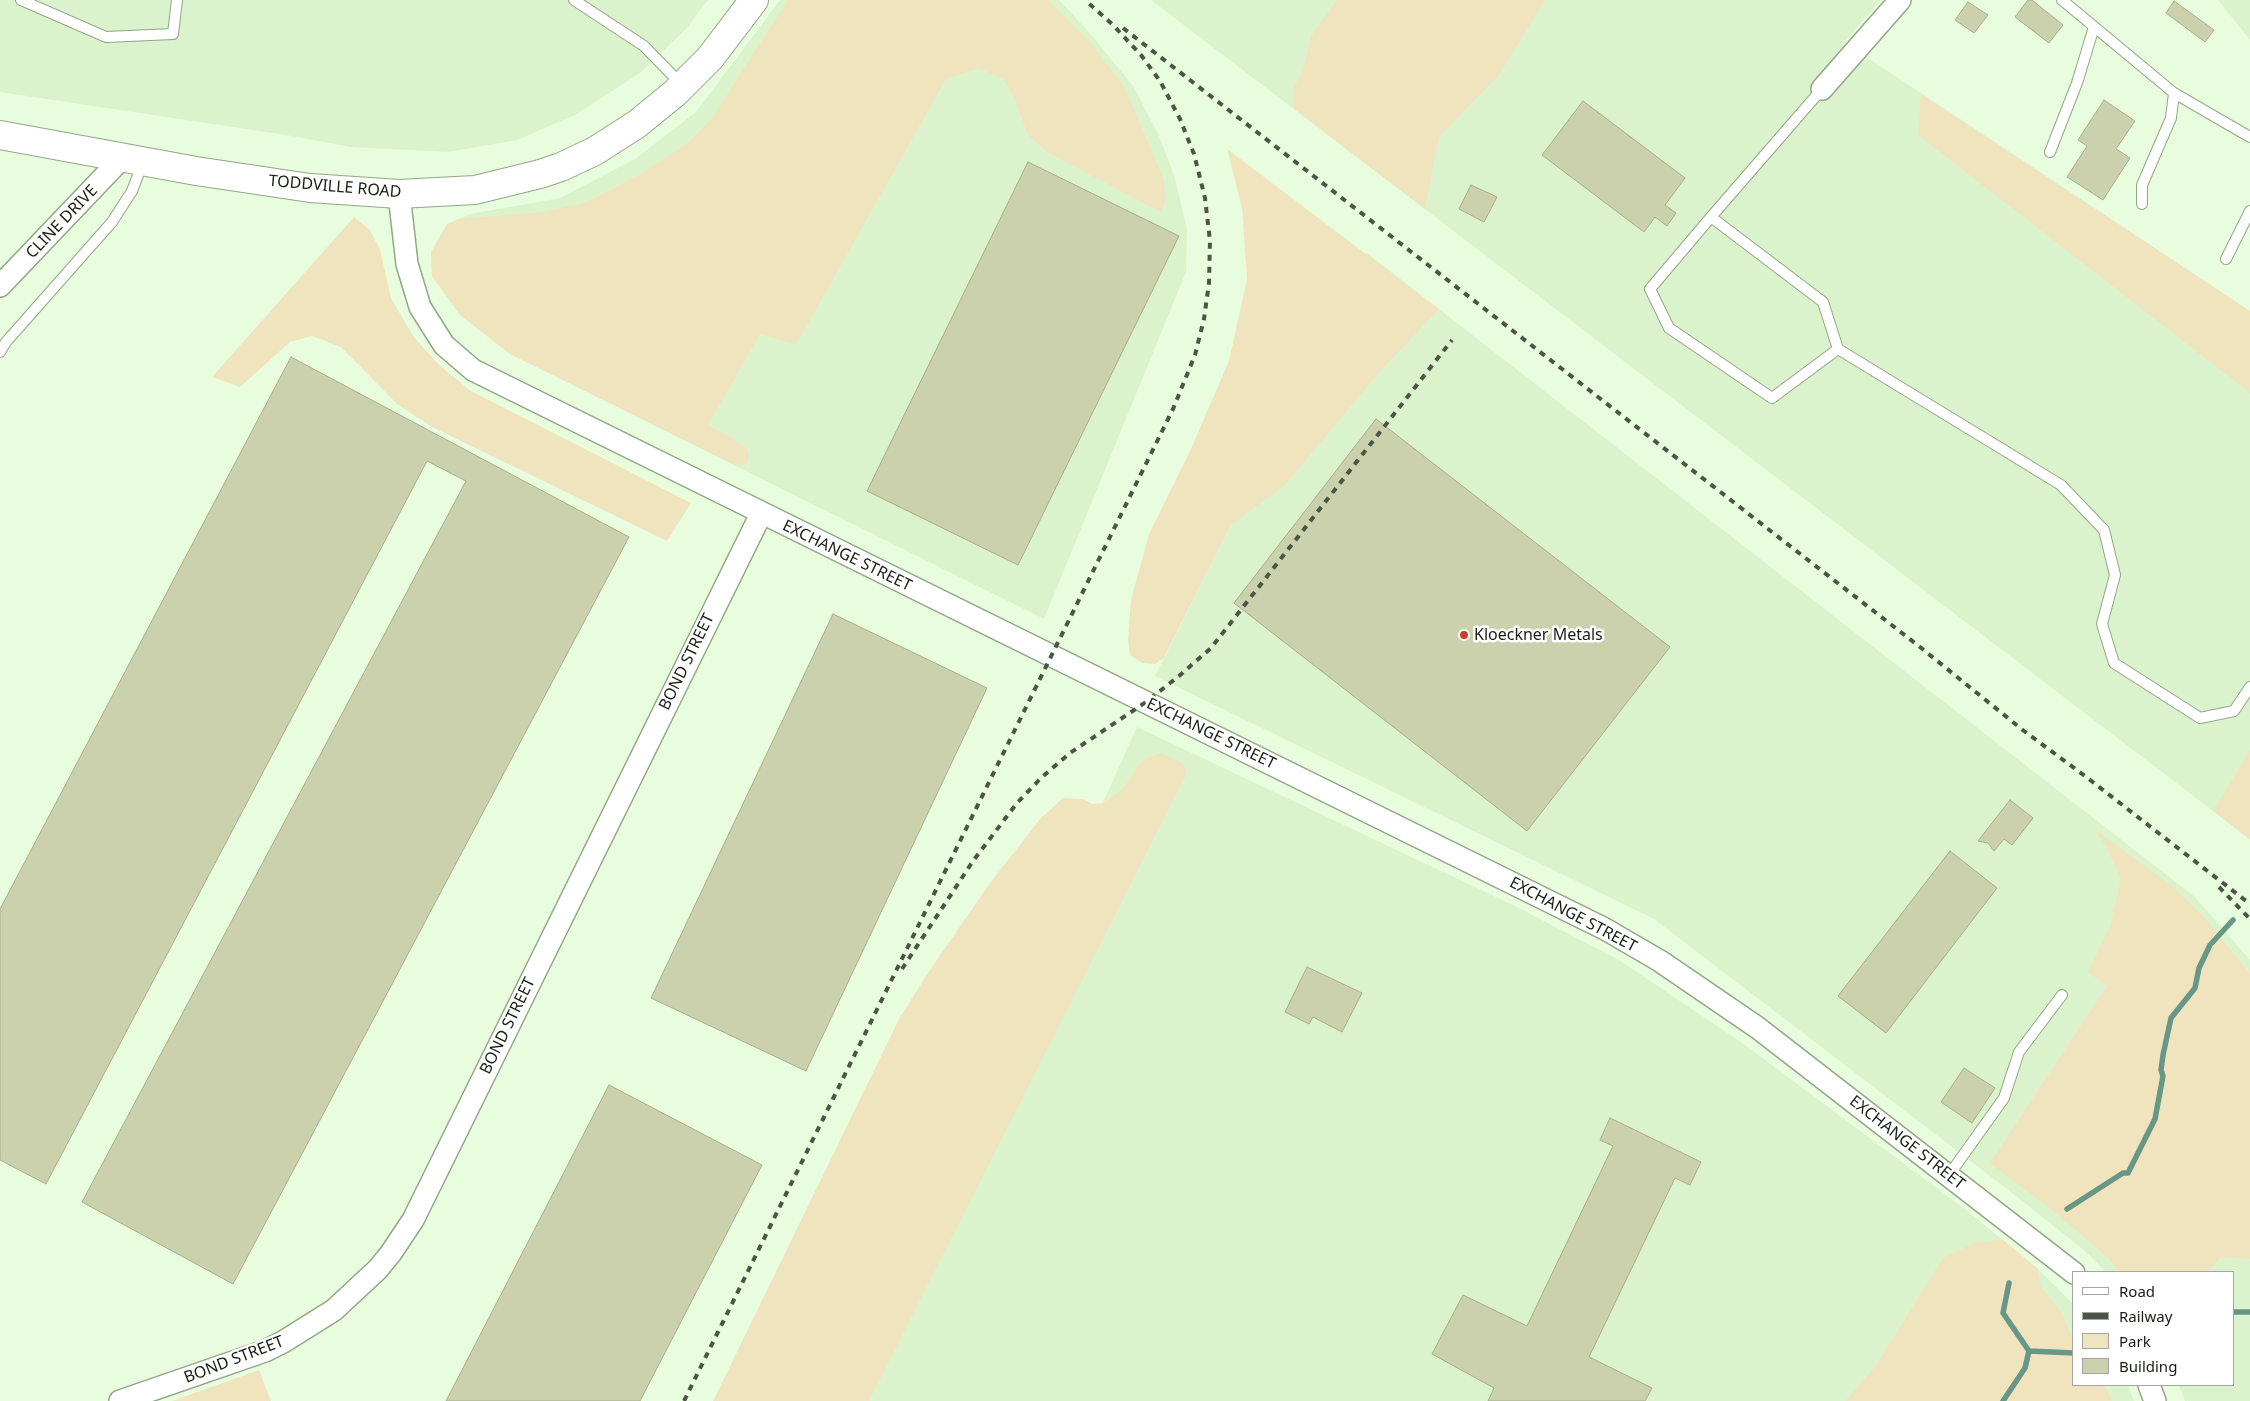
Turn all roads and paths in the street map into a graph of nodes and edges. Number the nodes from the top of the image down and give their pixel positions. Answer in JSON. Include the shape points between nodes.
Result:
{"nodes":[{"id":1,"x":21,"y":0,"type":"edge"},
{"id":2,"x":177,"y":0,"type":"edge"},
{"id":3,"x":574,"y":0,"type":"edge"},
{"id":4,"x":754,"y":0,"type":"edge"},
{"id":5,"x":1900,"y":0,"type":"edge"},
{"id":6,"x":2062,"y":0,"type":"edge"},
{"id":7,"x":2094,"y":27,"type":"junction"},
{"id":8,"x":683,"y":85,"type":"junction"},
{"id":9,"x":1822,"y":89,"type":"joint"},
{"id":10,"x":2174,"y":93,"type":"junction"},
{"id":11,"x":0,"y":135,"type":"edge"},
{"id":12,"x":2250,"y":137,"type":"edge"},
{"id":13,"x":2050,"y":152,"type":"dead end"},
{"id":14,"x":133,"y":159,"type":"junction"},
{"id":15,"x":399,"y":194,"type":"junction"},
{"id":16,"x":2142,"y":204,"type":"dead end"},
{"id":17,"x":2250,"y":211,"type":"edge"},
{"id":18,"x":1711,"y":217,"type":"junction"},
{"id":19,"x":2226,"y":259,"type":"dead end"},
{"id":20,"x":0,"y":286,"type":"edge"},
{"id":21,"x":1838,"y":349,"type":"junction"},
{"id":22,"x":0,"y":352,"type":"edge"},
{"id":23,"x":761,"y":514,"type":"junction"},
{"id":24,"x":2250,"y":687,"type":"edge"},
{"id":25,"x":2062,"y":995,"type":"dead end"},
{"id":26,"x":1949,"y":1175,"type":"junction"},
{"id":27,"x":2072,"y":1271,"type":"edge"},
{"id":28,"x":2149,"y":1386,"type":"edge"},
{"id":29,"x":120,"y":1401,"type":"edge"},
{"id":30,"x":2155,"y":1401,"type":"edge"}],
"edges":[{"from":1,"to":2,"type":"lane","via":[[106,37],[173,34]]},
{"from":3,"to":8,"type":"lane","via":[[644,46]]},
{"from":4,"to":8,"type":"street","name":"TODDVILLE ROAD","via":[[726,39]]},
{"from":5,"to":9,"type":"street"},
{"from":6,"to":7,"type":"lane"},
{"from":7,"to":10,"type":"lane"},
{"from":7,"to":13,"type":"lane","via":[[2077,83]]},
{"from":8,"to":15,"type":"street","name":"TODDVILLE ROAD","via":[[637,124],[596,151],[561,167],[482,189]]},
{"from":9,"to":18,"type":"lane"},
{"from":10,"to":12,"type":"lane"},
{"from":10,"to":16,"type":"lane","via":[[2171,118],[2142,184]]},
{"from":11,"to":14,"type":"street","name":"TODDVILLE ROAD"},
{"from":14,"to":15,"type":"street","name":"TODDVILLE ROAD","via":[[196,172],[310,188]]},
{"from":14,"to":20,"type":"street","name":"CLINE DRIVE"},
{"from":14,"to":22,"type":"lane","via":[[132,191],[112,222]]},
{"from":15,"to":23,"type":"street","name":"EXCHANGE STREET","via":[[407,264],[414,293],[435,333],[462,363]]},
{"from":17,"to":19,"type":"lane"},
{"from":18,"to":21,"type":"lane","via":[[1823,302]]},
{"from":18,"to":21,"type":"lane","via":[[1650,289],[1669,328],[1772,398]]},
{"from":21,"to":24,"type":"lane","via":[[2061,485],[2104,530],[2115,575],[2102,624],[2114,663],[2200,718],[2234,711]]},
{"from":23,"to":26,"type":"street","name":"EXCHANGE STREET","via":[[1605,930],[1660,961],[1758,1028]]},
{"from":23,"to":29,"type":"street","name":"BOND STREET","via":[[413,1220],[391,1253],[340,1306],[283,1342]]},
{"from":25,"to":26,"type":"lane","via":[[2019,1052],[2004,1098]]},
{"from":26,"to":27,"type":"street","name":"EXCHANGE STREET"},
{"from":28,"to":30,"type":"street"}]}
